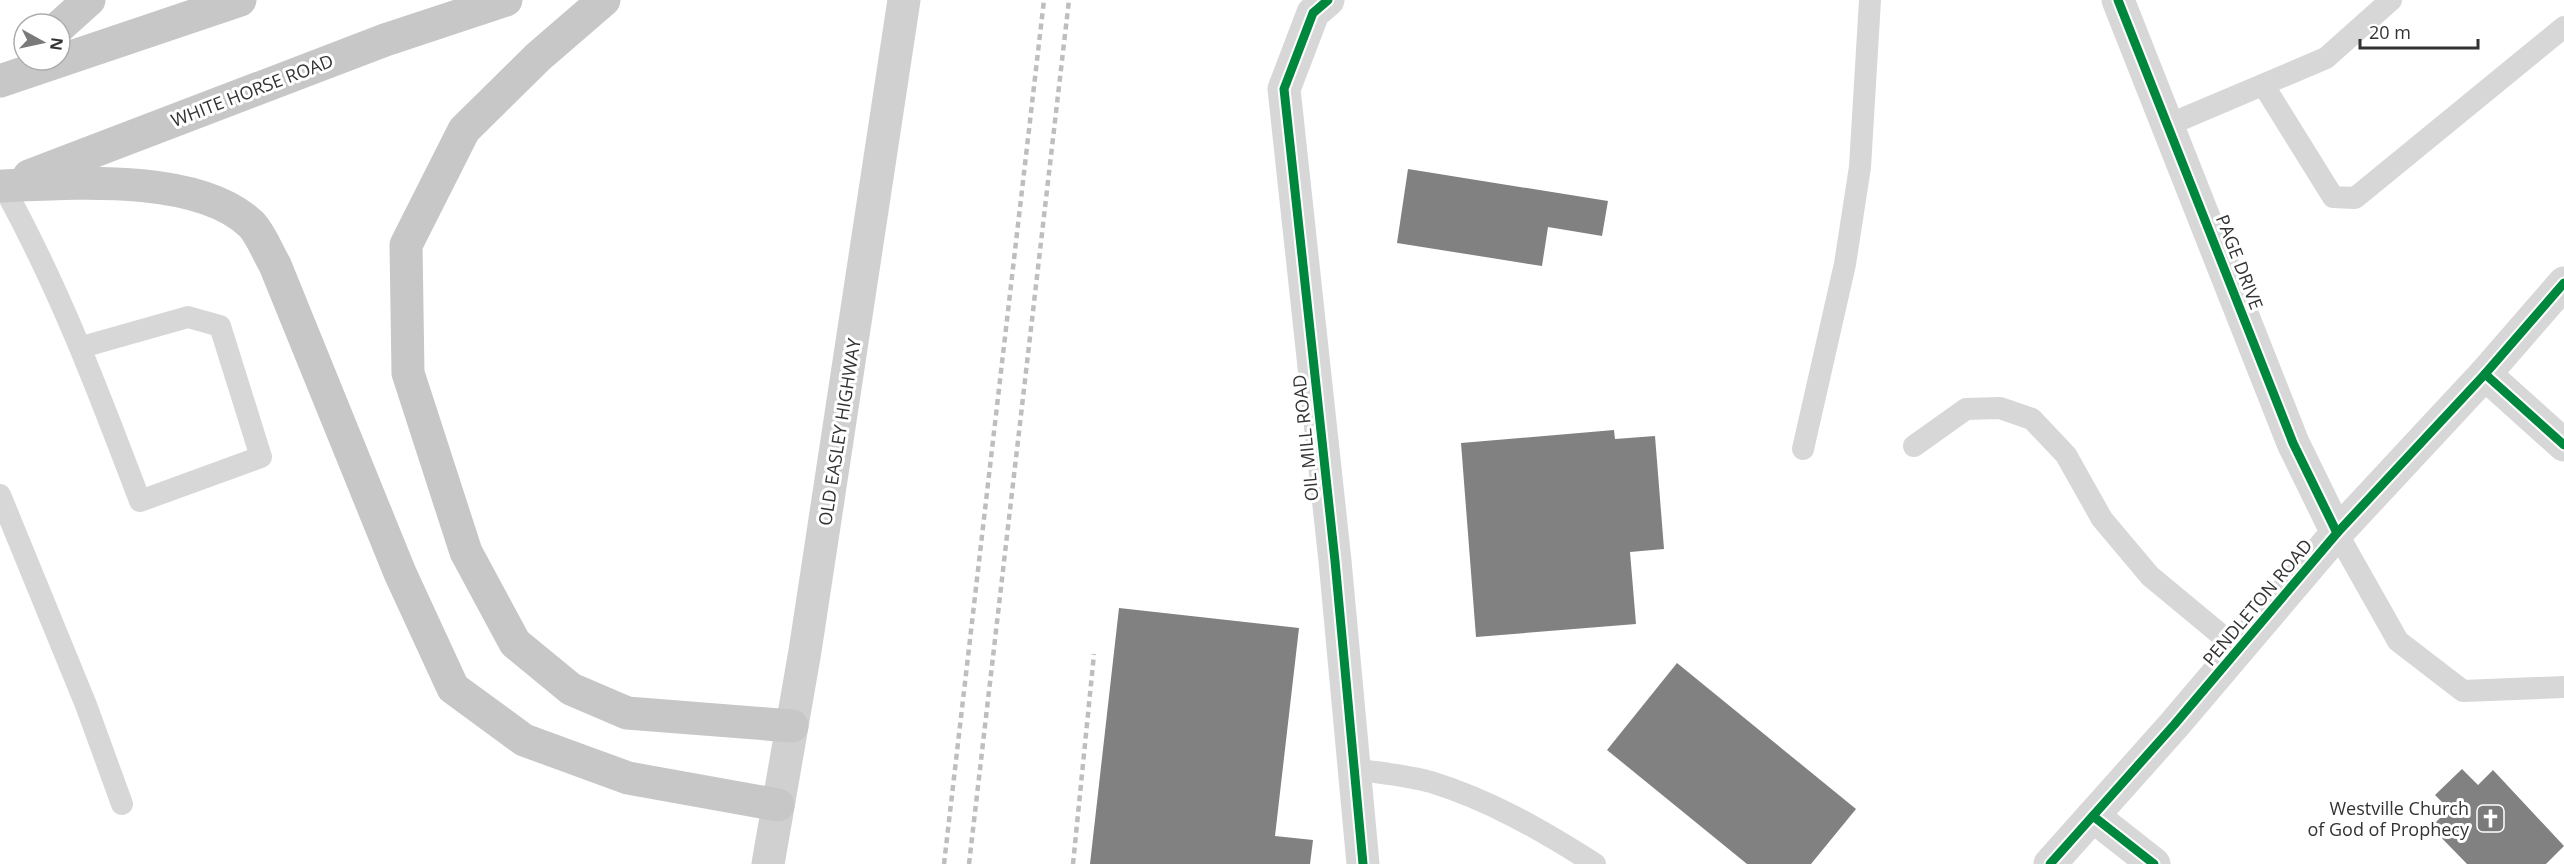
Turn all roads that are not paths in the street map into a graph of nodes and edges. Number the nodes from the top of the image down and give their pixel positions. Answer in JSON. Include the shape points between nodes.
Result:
{"nodes":[{"id":1,"x":89,"y":0,"type":"edge"},
{"id":2,"x":240,"y":0,"type":"edge"},
{"id":3,"x":506,"y":0,"type":"edge"},
{"id":4,"x":604,"y":0,"type":"edge"},
{"id":5,"x":904,"y":0,"type":"edge"},
{"id":6,"x":1870,"y":0,"type":"edge"},
{"id":7,"x":2118,"y":0,"type":"edge"},
{"id":8,"x":2391,"y":0,"type":"edge"},
{"id":9,"x":1320,"y":7,"type":"edge"},
{"id":10,"x":72,"y":15,"type":"edge"},
{"id":11,"x":2564,"y":27,"type":"edge"},
{"id":12,"x":0,"y":81,"type":"edge"},
{"id":13,"x":2264,"y":86,"type":"junction"},
{"id":14,"x":2168,"y":125,"type":"junction"},
{"id":15,"x":2,"y":186,"type":"edge"},
{"id":16,"x":2564,"y":283,"type":"edge"},
{"id":17,"x":82,"y":348,"type":"junction"},
{"id":18,"x":2485,"y":374,"type":"junction"},
{"id":19,"x":2564,"y":445,"type":"edge"},
{"id":20,"x":1914,"y":446,"type":"dead end"},
{"id":21,"x":1803,"y":449,"type":"dead end"},
{"id":22,"x":0,"y":495,"type":"edge"},
{"id":23,"x":2337,"y":533,"type":"junction"},
{"id":24,"x":2238,"y":650,"type":"junction"},
{"id":25,"x":2564,"y":687,"type":"edge"},
{"id":26,"x":792,"y":726,"type":"junction"},
{"id":27,"x":1354,"y":769,"type":"junction"},
{"id":28,"x":122,"y":804,"type":"dead end"},
{"id":29,"x":778,"y":806,"type":"junction"},
{"id":30,"x":2093,"y":816,"type":"junction"},
{"id":31,"x":768,"y":864,"type":"edge"},
{"id":32,"x":1363,"y":864,"type":"edge"},
{"id":33,"x":1595,"y":864,"type":"edge"},
{"id":34,"x":2050,"y":864,"type":"edge"},
{"id":35,"x":2154,"y":864,"type":"edge"}],
"edges":[{"from":1,"to":10,"type":"highway"},
{"from":2,"to":12,"type":"highway"},
{"from":3,"to":15,"type":"highway","name":"WHITE HORSE ROAD","via":[[385,40]]},
{"from":4,"to":26,"type":"highway","via":[[538,57],[464,130],[406,245],[408,373],[466,552],[515,643],[571,689],[627,713]]},
{"from":5,"to":26,"type":"main road","name":"OLD EASLEY HIGHWAY"},
{"from":6,"to":21,"type":"lane","via":[[1860,166],[1845,264]]},
{"from":7,"to":14,"type":"street","name":"PAGE DRIVE"},
{"from":8,"to":13,"type":"lane","via":[[2326,58]]},
{"from":9,"to":27,"type":"street","name":"OIL MILL ROAD","via":[[1284,89]]},
{"from":11,"to":13,"type":"lane","via":[[2355,198],[2333,197]]},
{"from":13,"to":14,"type":"lane"},
{"from":14,"to":23,"type":"street","name":"PAGE DRIVE","via":[[2293,443]]},
{"from":15,"to":17,"type":"lane","via":[[28,231]]},
{"from":15,"to":29,"type":"highway","via":[[103,182],[177,192],[220,204],[252,226],[274,265],[400,573],[453,688],[524,740],[628,778]]},
{"from":16,"to":18,"type":"street","name":"PENDLETON ROAD"},
{"from":17,"to":17,"type":"lane","via":[[140,501],[261,457],[220,326],[188,317]]},
{"from":18,"to":19,"type":"street"},
{"from":18,"to":23,"type":"street","name":"PENDLETON ROAD"},
{"from":20,"to":24,"type":"lane","via":[[1966,409],[2000,408],[2032,419],[2066,455],[2102,519],[2150,576]]},
{"from":22,"to":28,"type":"lane"},
{"from":23,"to":24,"type":"street","name":"PENDLETON ROAD"},
{"from":23,"to":25,"type":"lane","via":[[2398,641],[2463,691]]},
{"from":24,"to":30,"type":"street","name":"PENDLETON ROAD"},
{"from":26,"to":29,"type":"main road","name":"OLD EASLEY HIGHWAY"},
{"from":27,"to":32,"type":"street","name":"OIL MILL ROAD"},
{"from":27,"to":33,"type":"lane","via":[[1429,782],[1467,794],[1548,834]]},
{"from":29,"to":31,"type":"main road","name":"OLD EASLEY HIGHWAY"},
{"from":30,"to":34,"type":"street","name":"PENDLETON ROAD"},
{"from":30,"to":35,"type":"street"}]}
